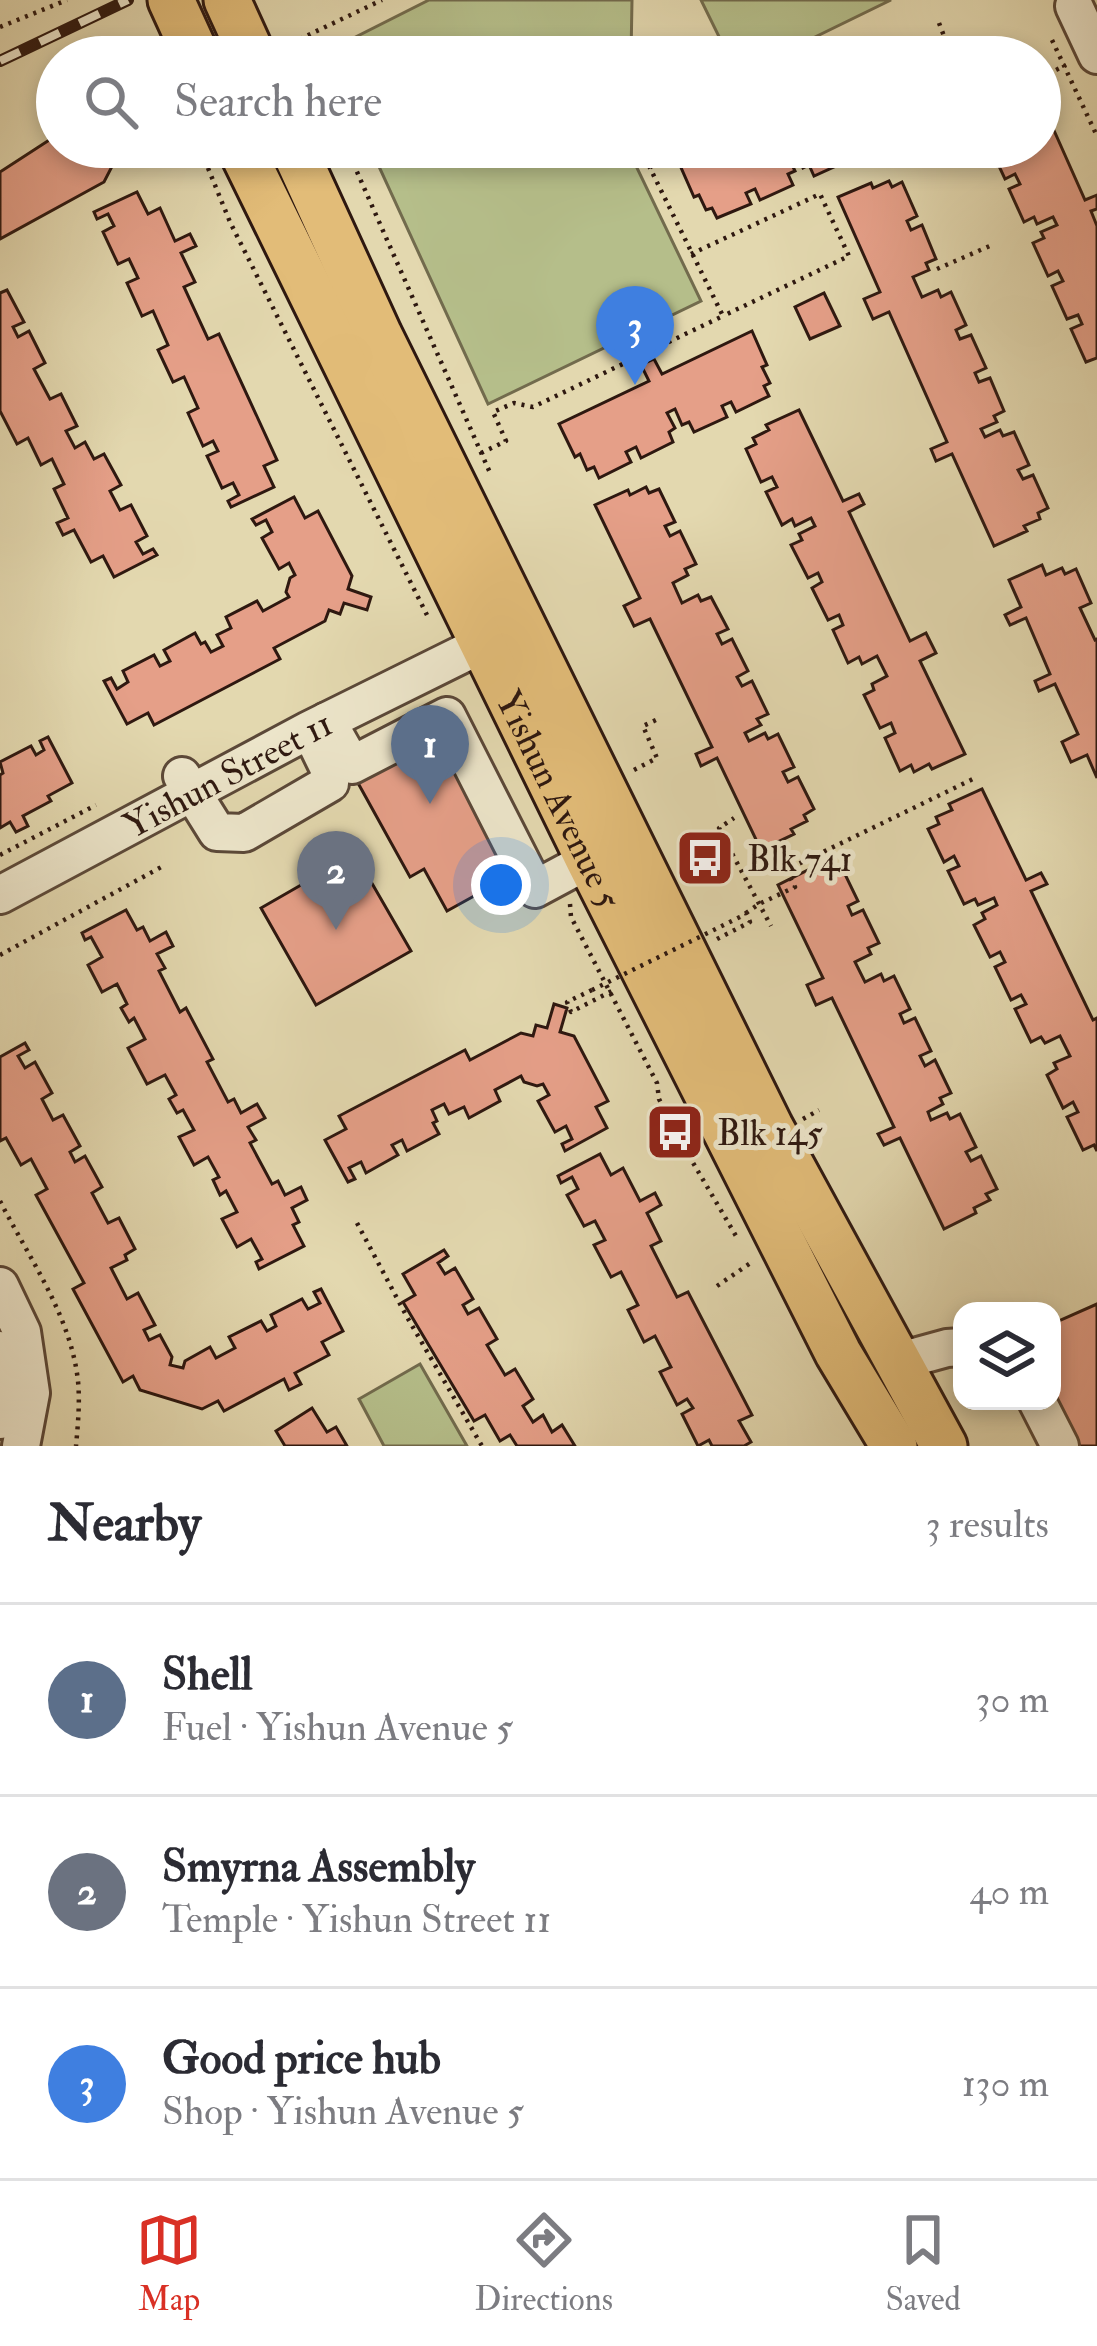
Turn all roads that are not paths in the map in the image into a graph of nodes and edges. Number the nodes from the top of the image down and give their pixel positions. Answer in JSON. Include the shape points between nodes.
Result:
{"nodes":[{"id":1,"x":171,"y":0,"type":"edge"},
{"id":2,"x":226,"y":0,"type":"edge"},
{"id":3,"x":1074,"y":6,"type":"dead end"},
{"id":4,"x":187,"y":36,"type":"edge"},
{"id":5,"x":243,"y":36,"type":"edge"},
{"id":6,"x":1097,"y":55,"type":"edge"},
{"id":7,"x":231,"y":168,"type":"edge"},
{"id":8,"x":303,"y":168,"type":"edge"},
{"id":9,"x":486,"y":623,"type":"junction"},
{"id":10,"x":312,"y":721,"type":"junction"},
{"id":11,"x":188,"y":785,"type":"junction"},
{"id":12,"x":125,"y":809,"type":"junction"},
{"id":13,"x":589,"y":860,"type":"junction"},
{"id":14,"x":0,"y":872,"type":"edge"},
{"id":15,"x":0,"y":895,"type":"edge"},
{"id":16,"x":0,"y":1286,"type":"edge"},
{"id":17,"x":953,"y":1348,"type":"edge"},
{"id":18,"x":0,"y":1350,"type":"edge"},
{"id":19,"x":896,"y":1362,"type":"junction"},
{"id":20,"x":1041,"y":1410,"type":"edge"},
{"id":21,"x":0,"y":1420,"type":"edge"},
{"id":22,"x":21,"y":1446,"type":"edge"},
{"id":23,"x":894,"y":1446,"type":"edge"},
{"id":24,"x":944,"y":1446,"type":"edge"},
{"id":25,"x":1060,"y":1446,"type":"edge"}],
"edges":[{"from":1,"to":4,"type":"main road"},
{"from":2,"to":5,"type":"main road"},
{"from":3,"to":6,"type":"street"},
{"from":7,"to":9,"type":"main road","name":"Yishun Avenue 5"},
{"from":8,"to":9,"type":"main road","name":"Yishun Avenue 5","via":[[379,335]]},
{"from":9,"to":10,"type":"street","name":"Yishun Street 11"},
{"from":9,"to":13,"type":"main road","name":"Yishun Avenue 5"},
{"from":9,"to":19,"type":"main road","name":"Yishun Avenue 5"},
{"from":10,"to":11,"type":"street","name":"Yishun Street 11"},
{"from":10,"to":11,"type":"street","via":[[330,783],[244,833],[218,832]]},
{"from":10,"to":13,"type":"street","via":[[352,765],[447,716],[536,889]]},
{"from":11,"to":12,"type":"street","name":"Yishun Street 11"},
{"from":12,"to":14,"type":"street","name":"Yishun Street 11"},
{"from":12,"to":15,"type":"street","name":"Yishun Street 11"},
{"from":13,"to":23,"type":"main road","name":"Yishun Avenue 5","via":[[838,1353]]},
{"from":16,"to":22,"type":"street","via":[[22,1331],[31,1393]]},
{"from":17,"to":19,"type":"street"},
{"from":18,"to":21,"type":"street"},
{"from":19,"to":24,"type":"main road","name":"Yishun Avenue 5"},
{"from":20,"to":25,"type":"street"}]}
